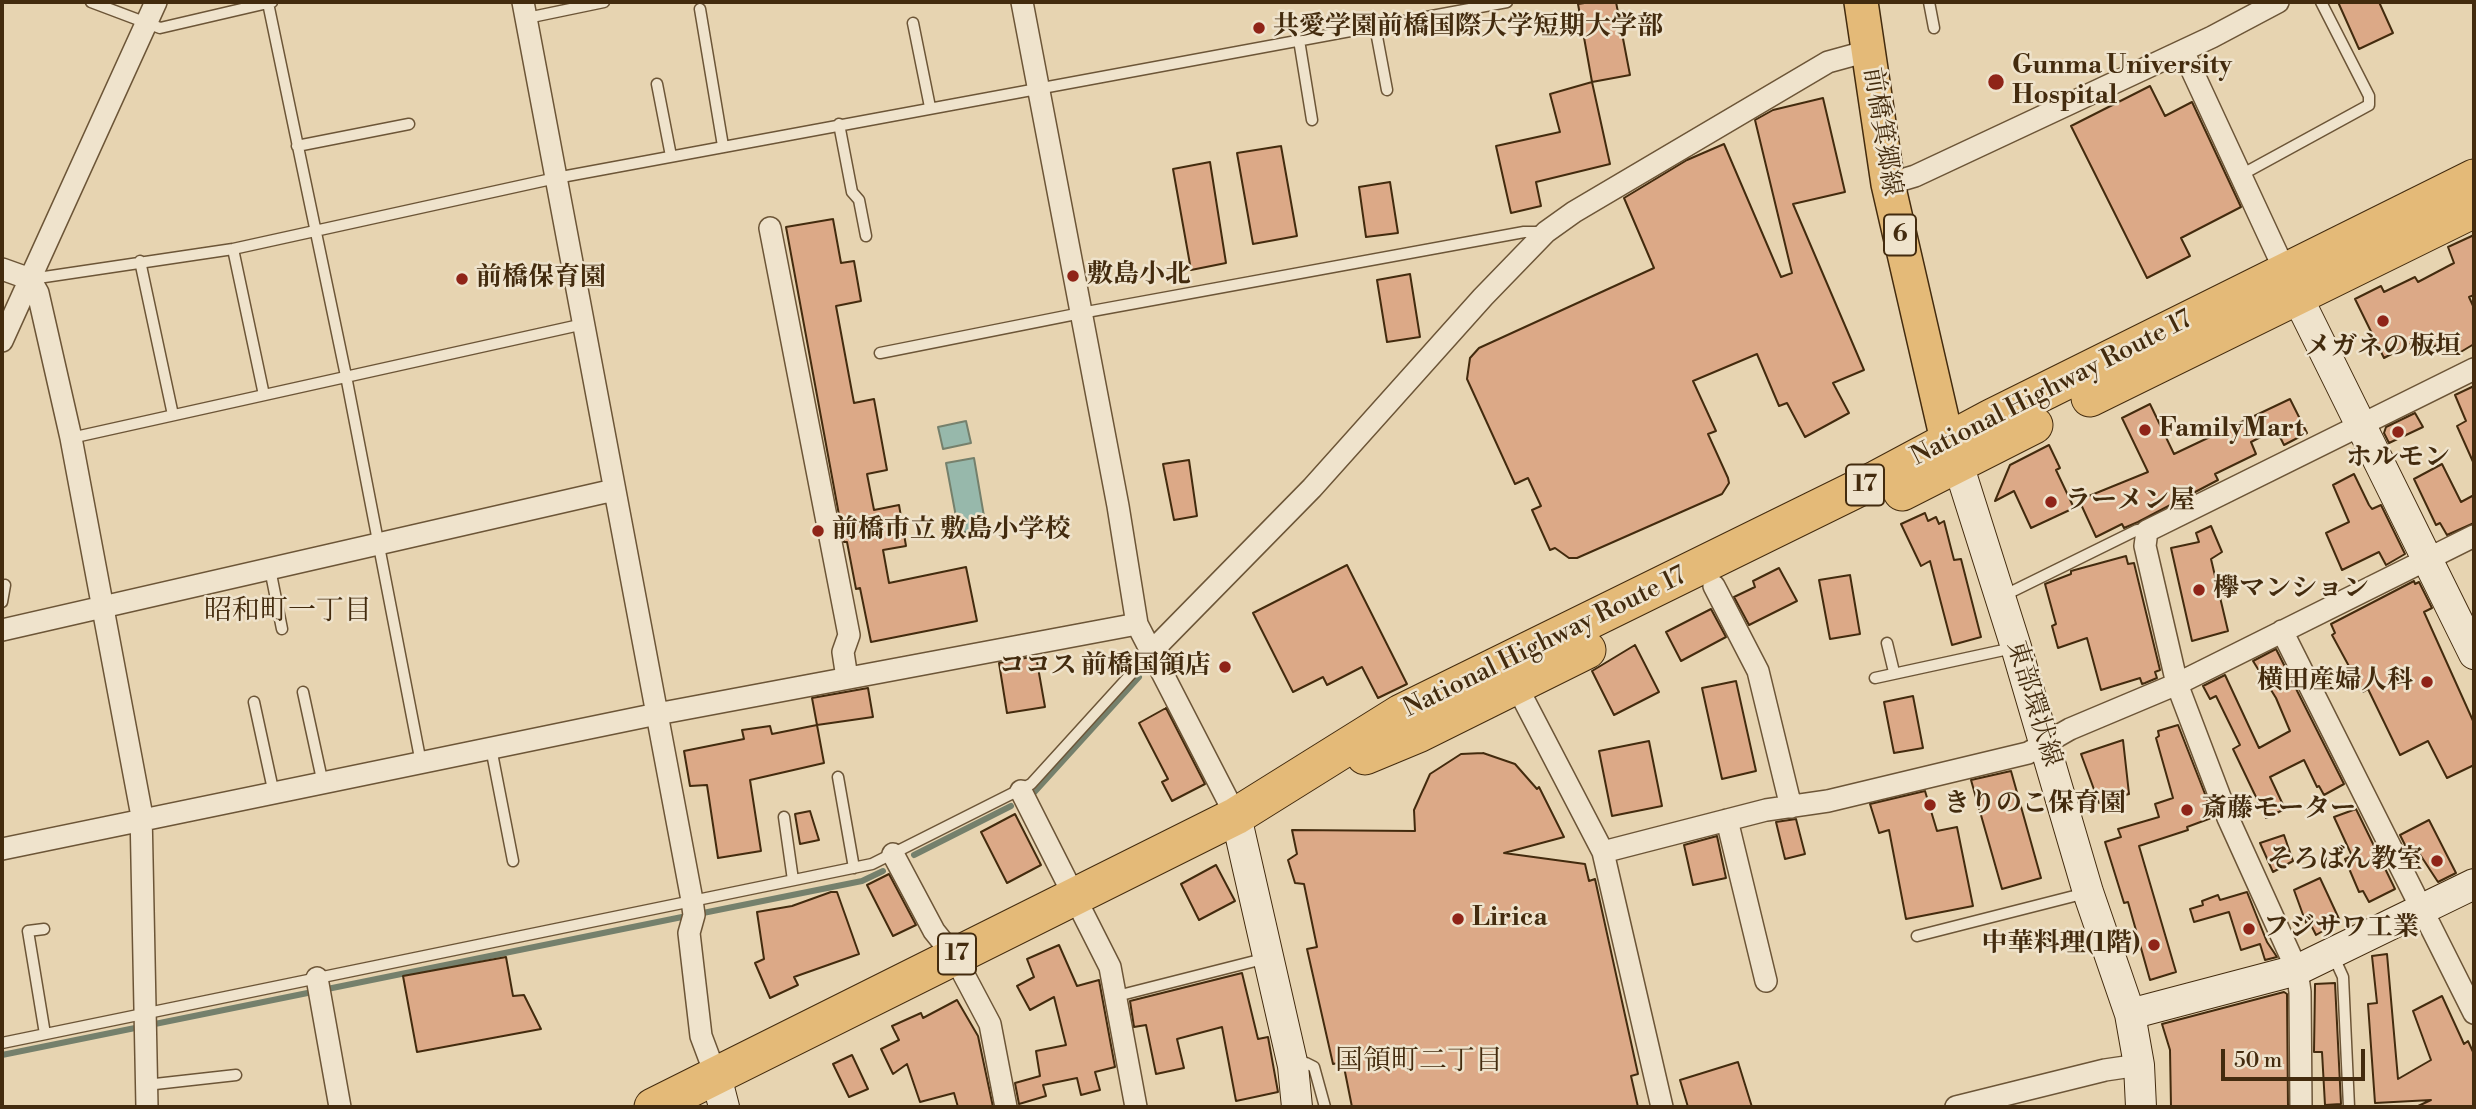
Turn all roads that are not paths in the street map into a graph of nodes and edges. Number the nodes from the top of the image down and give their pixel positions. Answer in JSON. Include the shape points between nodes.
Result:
{"nodes":[{"id":1,"x":91,"y":2,"type":"edge"},
{"id":2,"x":156,"y":2,"type":"edge"},
{"id":3,"x":271,"y":2,"type":"edge"},
{"id":4,"x":604,"y":2,"type":"edge"},
{"id":5,"x":1022,"y":2,"type":"edge"},
{"id":6,"x":1507,"y":2,"type":"edge"},
{"id":7,"x":1861,"y":2,"type":"edge"},
{"id":8,"x":1929,"y":2,"type":"edge"},
{"id":9,"x":2278,"y":2,"type":"edge"},
{"id":10,"x":2321,"y":2,"type":"edge"},
{"id":11,"x":700,"y":9,"type":"dead end"},
{"id":12,"x":525,"y":10,"type":"edge"},
{"id":13,"x":913,"y":23,"type":"dead end"},
{"id":14,"x":146,"y":25,"type":"junction"},
{"id":15,"x":1375,"y":26,"type":"junction"},
{"id":16,"x":1934,"y":28,"type":"dead end"},
{"id":17,"x":1299,"y":40,"type":"junction"},
{"id":18,"x":1868,"y":51,"type":"junction"},
{"id":19,"x":2183,"y":51,"type":"junction"},
{"id":20,"x":657,"y":84,"type":"dead end"},
{"id":21,"x":1039,"y":87,"type":"junction"},
{"id":22,"x":1387,"y":90,"type":"dead end"},
{"id":23,"x":930,"y":107,"type":"junction"},
{"id":24,"x":1312,"y":120,"type":"dead end"},
{"id":25,"x":409,"y":124,"type":"dead end"},
{"id":26,"x":839,"y":124,"type":"junction"},
{"id":27,"x":297,"y":146,"type":"junction"},
{"id":28,"x":723,"y":146,"type":"junction"},
{"id":29,"x":671,"y":156,"type":"junction"},
{"id":30,"x":2241,"y":174,"type":"junction"},
{"id":31,"x":2474,"y":177,"type":"edge"},
{"id":32,"x":556,"y":178,"type":"junction"},
{"id":33,"x":1888,"y":184,"type":"junction"},
{"id":34,"x":2474,"y":209,"type":"edge"},
{"id":35,"x":770,"y":228,"type":"dead end"},
{"id":36,"x":314,"y":232,"type":"junction"},
{"id":37,"x":1546,"y":232,"type":"junction"},
{"id":38,"x":866,"y":236,"type":"dead end"},
{"id":39,"x":233,"y":249,"type":"junction"},
{"id":40,"x":140,"y":261,"type":"junction"},
{"id":41,"x":2,"y":269,"type":"edge"},
{"id":42,"x":30,"y":279,"type":"junction"},
{"id":43,"x":2290,"y":285,"type":"junction"},
{"id":44,"x":1081,"y":313,"type":"junction"},
{"id":45,"x":584,"y":324,"type":"junction"},
{"id":46,"x":2,"y":341,"type":"edge"},
{"id":47,"x":880,"y":353,"type":"dead end"},
{"id":48,"x":2474,"y":369,"type":"edge"},
{"id":49,"x":346,"y":376,"type":"junction"},
{"id":50,"x":264,"y":395,"type":"junction"},
{"id":51,"x":173,"y":415,"type":"junction"},
{"id":52,"x":2359,"y":426,"type":"junction"},
{"id":53,"x":71,"y":438,"type":"junction"},
{"id":54,"x":1953,"y":452,"type":"junction"},
{"id":55,"x":614,"y":490,"type":"junction"},
{"id":56,"x":2147,"y":531,"type":"junction"},
{"id":57,"x":2474,"y":536,"type":"edge"},
{"id":58,"x":376,"y":544,"type":"junction"},
{"id":59,"x":2426,"y":561,"type":"junction"},
{"id":60,"x":270,"y":569,"type":"junction"},
{"id":61,"x":5,"y":585,"type":"dead end"},
{"id":62,"x":1714,"y":586,"type":"junction"},
{"id":63,"x":2000,"y":597,"type":"junction"},
{"id":64,"x":2,"y":603,"type":"edge"},
{"id":65,"x":103,"y":606,"type":"junction"},
{"id":66,"x":1137,"y":624,"type":"junction"},
{"id":67,"x":282,"y":629,"type":"dead end"},
{"id":68,"x":2,"y":630,"type":"edge"},
{"id":69,"x":2283,"y":631,"type":"junction"},
{"id":70,"x":1887,"y":643,"type":"dead end"},
{"id":71,"x":2016,"y":647,"type":"junction"},
{"id":72,"x":2473,"y":648,"type":"edge"},
{"id":73,"x":1152,"y":652,"type":"junction"},
{"id":74,"x":1894,"y":673,"type":"junction"},
{"id":75,"x":847,"y":678,"type":"junction"},
{"id":76,"x":1874,"y":678,"type":"dead end"},
{"id":77,"x":2177,"y":684,"type":"junction"},
{"id":78,"x":1516,"y":685,"type":"junction"},
{"id":79,"x":303,"y":692,"type":"dead end"},
{"id":80,"x":254,"y":702,"type":"dead end"},
{"id":81,"x":657,"y":714,"type":"junction"},
{"id":82,"x":2045,"y":743,"type":"junction"},
{"id":83,"x":491,"y":748,"type":"junction"},
{"id":84,"x":421,"y":763,"type":"junction"},
{"id":85,"x":838,"y":777,"type":"dead end"},
{"id":86,"x":323,"y":784,"type":"junction"},
{"id":87,"x":1021,"y":791,"type":"junction"},
{"id":88,"x":274,"y":794,"type":"junction"},
{"id":89,"x":1791,"y":807,"type":"junction"},
{"id":90,"x":1248,"y":808,"type":"junction"},
{"id":91,"x":784,"y":817,"type":"dead end"},
{"id":92,"x":1727,"y":820,"type":"junction"},
{"id":93,"x":140,"y":821,"type":"junction"},
{"id":94,"x":2,"y":849,"type":"edge"},
{"id":95,"x":1603,"y":852,"type":"junction"},
{"id":96,"x":893,"y":854,"type":"junction"},
{"id":97,"x":513,"y":861,"type":"dead end"},
{"id":98,"x":854,"y":868,"type":"junction"},
{"id":99,"x":793,"y":880,"type":"junction"},
{"id":100,"x":2474,"y":884,"type":"edge"},
{"id":101,"x":2088,"y":892,"type":"junction"},
{"id":102,"x":1074,"y":895,"type":"junction"},
{"id":103,"x":692,"y":900,"type":"junction"},
{"id":104,"x":2422,"y":910,"type":"junction"},
{"id":105,"x":44,"y":929,"type":"dead end"},
{"id":106,"x":1917,"y":936,"type":"dead end"},
{"id":107,"x":2333,"y":955,"type":"junction"},
{"id":108,"x":954,"y":956,"type":"junction"},
{"id":109,"x":1269,"y":958,"type":"junction"},
{"id":110,"x":2297,"y":970,"type":"junction"},
{"id":111,"x":1766,"y":981,"type":"dead end"},
{"id":112,"x":318,"y":984,"type":"junction"},
{"id":113,"x":1117,"y":996,"type":"junction"},
{"id":114,"x":2474,"y":1013,"type":"edge"},
{"id":115,"x":145,"y":1014,"type":"junction"},
{"id":116,"x":2130,"y":1014,"type":"junction"},
{"id":117,"x":45,"y":1034,"type":"junction"},
{"id":118,"x":2,"y":1042,"type":"edge"},
{"id":119,"x":2139,"y":1065,"type":"junction"},
{"id":120,"x":1293,"y":1066,"type":"junction"},
{"id":121,"x":236,"y":1075,"type":"dead end"},
{"id":122,"x":146,"y":1085,"type":"junction"},
{"id":123,"x":720,"y":1092,"type":"edge"},
{"id":124,"x":147,"y":1107,"type":"edge"},
{"id":125,"x":340,"y":1107,"type":"edge"},
{"id":126,"x":653,"y":1107,"type":"edge"},
{"id":127,"x":1006,"y":1107,"type":"edge"},
{"id":128,"x":1136,"y":1107,"type":"edge"},
{"id":129,"x":1297,"y":1107,"type":"edge"},
{"id":130,"x":1325,"y":1107,"type":"edge"},
{"id":131,"x":1662,"y":1107,"type":"edge"},
{"id":132,"x":1956,"y":1107,"type":"edge"},
{"id":133,"x":2141,"y":1107,"type":"edge"},
{"id":134,"x":2301,"y":1107,"type":"edge"},
{"id":135,"x":2349,"y":1107,"type":"edge"}],
"edges":[{"from":1,"to":14,"type":"lane"},
{"from":2,"to":14,"type":"street"},
{"from":3,"to":14,"type":"lane","via":[[160,28]]},
{"from":3,"to":27,"type":"lane"},
{"from":4,"to":12,"type":"lane"},
{"from":5,"to":21,"type":"street"},
{"from":6,"to":15,"type":"lane"},
{"from":7,"to":18,"type":"main road","name":"前橋箕郷線","number":"6"},
{"from":8,"to":16,"type":"lane"},
{"from":9,"to":19,"type":"street"},
{"from":10,"to":30,"type":"lane","via":[[2370,96],[2369,105]]},
{"from":11,"to":28,"type":"lane"},
{"from":12,"to":32,"type":"street"},
{"from":13,"to":23,"type":"lane"},
{"from":14,"to":42,"type":"street"},
{"from":15,"to":17,"type":"lane"},
{"from":15,"to":22,"type":"lane"},
{"from":17,"to":21,"type":"lane"},
{"from":17,"to":24,"type":"lane"},
{"from":18,"to":33,"type":"main road","name":"前橋箕郷線","number":"6"},
{"from":18,"to":37,"type":"street","via":[[1821,66]]},
{"from":19,"to":30,"type":"street"},
{"from":19,"to":33,"type":"street","via":[[1915,176]]},
{"from":20,"to":29,"type":"lane"},
{"from":21,"to":23,"type":"lane"},
{"from":21,"to":44,"type":"street"},
{"from":23,"to":26,"type":"lane"},
{"from":25,"to":27,"type":"lane"},
{"from":26,"to":28,"type":"lane"},
{"from":26,"to":38,"type":"lane"},
{"from":27,"to":36,"type":"lane"},
{"from":28,"to":29,"type":"lane"},
{"from":29,"to":32,"type":"lane"},
{"from":30,"to":43,"type":"street"},
{"from":31,"to":43,"type":"highway","name":"National Highway Route 17","number":"17"},
{"from":32,"to":36,"type":"lane"},
{"from":32,"to":45,"type":"street"},
{"from":33,"to":54,"type":"main road","name":"前橋箕郷線","number":"6"},
{"from":34,"to":43,"type":"highway","name":"National Highway Route 17","number":"17"},
{"from":35,"to":75,"type":"street","via":[[849,635],[843,652]]},
{"from":36,"to":39,"type":"lane"},
{"from":36,"to":49,"type":"lane"},
{"from":37,"to":44,"type":"lane","via":[[1524,232]]},
{"from":37,"to":73,"type":"street","via":[[1312,488]]},
{"from":39,"to":40,"type":"lane"},
{"from":39,"to":50,"type":"lane"},
{"from":40,"to":42,"type":"lane"},
{"from":40,"to":51,"type":"lane"},
{"from":41,"to":42,"type":"street"},
{"from":42,"to":46,"type":"street"},
{"from":42,"to":53,"type":"street","via":[[38,293]]},
{"from":43,"to":52,"type":"street"},
{"from":43,"to":54,"type":"highway","name":"National Highway Route 17","number":"17"},
{"from":44,"to":47,"type":"lane"},
{"from":44,"to":66,"type":"street"},
{"from":45,"to":49,"type":"lane"},
{"from":45,"to":55,"type":"street"},
{"from":48,"to":52,"type":"street"},
{"from":49,"to":50,"type":"lane"},
{"from":49,"to":58,"type":"lane"},
{"from":50,"to":51,"type":"lane"},
{"from":51,"to":53,"type":"lane"},
{"from":52,"to":56,"type":"street"},
{"from":52,"to":59,"type":"street"},
{"from":53,"to":65,"type":"street"},
{"from":54,"to":62,"type":"highway","name":"National Highway Route 17","number":"17"},
{"from":54,"to":63,"type":"street","name":"東部環状線"},
{"from":54,"to":90,"type":"highway","name":"National Highway Route 17","number":"17","via":[[1877,479],[1401,713]]},
{"from":55,"to":58,"type":"street"},
{"from":55,"to":81,"type":"street"},
{"from":56,"to":63,"type":"lane","via":[[2137,530]]},
{"from":56,"to":77,"type":"street","via":[[2145,546]]},
{"from":57,"to":59,"type":"street"},
{"from":58,"to":60,"type":"street"},
{"from":58,"to":84,"type":"lane"},
{"from":59,"to":69,"type":"street"},
{"from":59,"to":72,"type":"street"},
{"from":60,"to":65,"type":"street"},
{"from":60,"to":67,"type":"lane"},
{"from":61,"to":64,"type":"lane"},
{"from":62,"to":78,"type":"highway","name":"National Highway Route 17","number":"17"},
{"from":62,"to":89,"type":"street","via":[[1758,671]]},
{"from":63,"to":71,"type":"street","name":"東部環状線"},
{"from":65,"to":68,"type":"street"},
{"from":65,"to":93,"type":"street"},
{"from":66,"to":73,"type":"street"},
{"from":66,"to":75,"type":"street"},
{"from":69,"to":77,"type":"street"},
{"from":69,"to":104,"type":"street"},
{"from":70,"to":74,"type":"lane"},
{"from":71,"to":74,"type":"lane"},
{"from":71,"to":82,"type":"street","name":"東部環状線"},
{"from":73,"to":87,"type":"lane","via":[[1041,775]]},
{"from":73,"to":90,"type":"street"},
{"from":74,"to":76,"type":"lane"},
{"from":75,"to":81,"type":"street"},
{"from":77,"to":82,"type":"street"},
{"from":77,"to":110,"type":"street","via":[[2228,818]]},
{"from":78,"to":90,"type":"highway","name":"National Highway Route 17","number":"17","via":[[1418,734]]},
{"from":78,"to":95,"type":"street"},
{"from":79,"to":86,"type":"lane"},
{"from":80,"to":88,"type":"lane"},
{"from":81,"to":83,"type":"street"},
{"from":81,"to":103,"type":"street"},
{"from":82,"to":89,"type":"street","via":[[2028,753]]},
{"from":82,"to":101,"type":"street","name":"東部環状線"},
{"from":83,"to":84,"type":"street"},
{"from":83,"to":97,"type":"lane"},
{"from":84,"to":86,"type":"street"},
{"from":85,"to":98,"type":"lane"},
{"from":86,"to":88,"type":"street"},
{"from":87,"to":96,"type":"lane"},
{"from":87,"to":102,"type":"street"},
{"from":88,"to":93,"type":"street"},
{"from":89,"to":92,"type":"street"},
{"from":90,"to":102,"type":"highway","name":"National Highway Route 17","number":"17"},
{"from":90,"to":109,"type":"street"},
{"from":91,"to":99,"type":"lane"},
{"from":92,"to":95,"type":"street"},
{"from":92,"to":111,"type":"street"},
{"from":93,"to":94,"type":"street"},
{"from":93,"to":115,"type":"street"},
{"from":95,"to":131,"type":"street"},
{"from":96,"to":98,"type":"lane"},
{"from":96,"to":108,"type":"street","via":[[934,931]]},
{"from":98,"to":99,"type":"lane"},
{"from":99,"to":103,"type":"lane"},
{"from":100,"to":104,"type":"street"},
{"from":101,"to":106,"type":"lane"},
{"from":101,"to":116,"type":"street","name":"東部環状線"},
{"from":102,"to":108,"type":"highway","name":"National Highway Route 17","number":"17"},
{"from":102,"to":113,"type":"street","via":[[1107,959]]},
{"from":103,"to":112,"type":"lane"},
{"from":103,"to":123,"type":"street","via":[[689,933],[701,1036]]},
{"from":104,"to":107,"type":"street"},
{"from":104,"to":114,"type":"street"},
{"from":105,"to":117,"type":"lane","via":[[27,931]]},
{"from":107,"to":110,"type":"street"},
{"from":107,"to":135,"type":"lane","via":[[2343,977]]},
{"from":108,"to":123,"type":"highway","name":"National Highway Route 17","number":"17"},
{"from":108,"to":127,"type":"street","via":[[990,1024]]},
{"from":109,"to":113,"type":"lane"},
{"from":109,"to":120,"type":"street"},
{"from":110,"to":116,"type":"street"},
{"from":110,"to":134,"type":"street"},
{"from":112,"to":115,"type":"lane"},
{"from":112,"to":125,"type":"street"},
{"from":113,"to":128,"type":"street"},
{"from":115,"to":117,"type":"lane"},
{"from":115,"to":122,"type":"street"},
{"from":116,"to":119,"type":"street","name":"東部環状線"},
{"from":117,"to":118,"type":"lane"},
{"from":119,"to":132,"type":"street"},
{"from":119,"to":133,"type":"street","name":"東部環状線"},
{"from":120,"to":129,"type":"street"},
{"from":120,"to":130,"type":"lane","via":[[1306,1063],[1314,1067]]},
{"from":121,"to":122,"type":"lane"},
{"from":122,"to":124,"type":"street"},
{"from":123,"to":126,"type":"highway","name":"National Highway Route 17","number":"17"}]}
